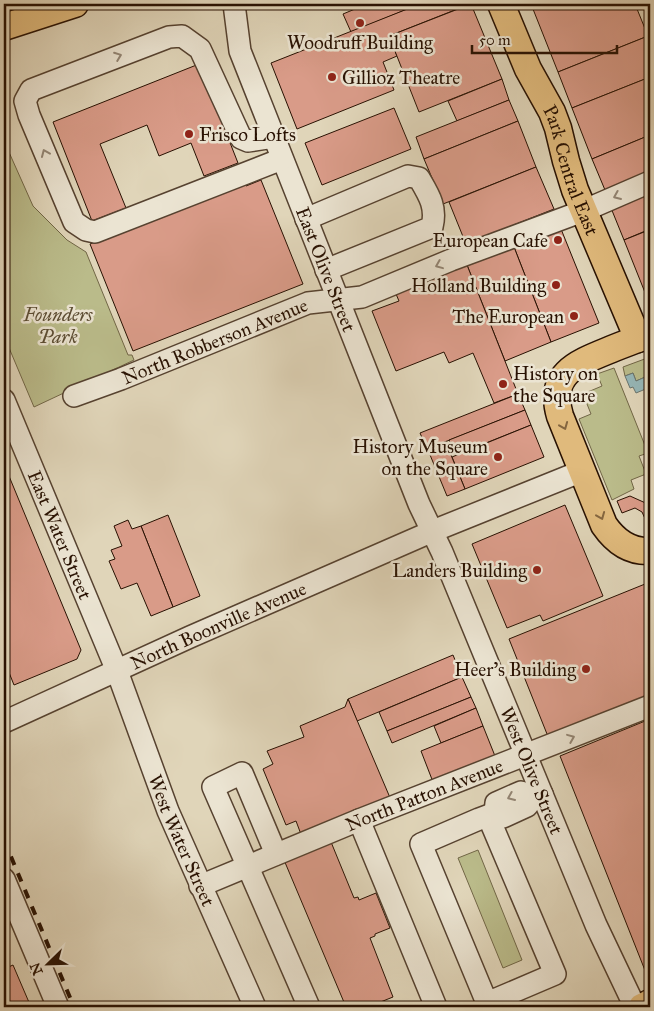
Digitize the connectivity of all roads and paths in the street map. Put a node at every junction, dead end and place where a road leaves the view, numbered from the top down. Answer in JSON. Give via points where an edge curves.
{"nodes":[{"id":1,"x":75,"y":4,"type":"edge"},
{"id":2,"x":234,"y":4,"type":"edge"},
{"id":3,"x":501,"y":4,"type":"edge"},
{"id":4,"x":4,"y":27,"type":"edge"},
{"id":5,"x":274,"y":137,"type":"junction"},
{"id":6,"x":282,"y":159,"type":"junction"},
{"id":7,"x":650,"y":182,"type":"edge"},
{"id":8,"x":583,"y":211,"type":"junction"},
{"id":9,"x":306,"y":219,"type":"junction"},
{"id":10,"x":326,"y":270,"type":"junction"},
{"id":11,"x":338,"y":299,"type":"junction"},
{"id":12,"x":644,"y":336,"type":"edge"},
{"id":13,"x":74,"y":396,"type":"dead end"},
{"id":14,"x":4,"y":400,"type":"edge"},
{"id":15,"x":582,"y":471,"type":"junction"},
{"id":16,"x":433,"y":531,"type":"junction"},
{"id":17,"x":650,"y":551,"type":"edge"},
{"id":18,"x":117,"y":670,"type":"junction"},
{"id":19,"x":650,"y":706,"type":"edge"},
{"id":20,"x":4,"y":722,"type":"edge"},
{"id":21,"x":526,"y":755,"type":"junction"},
{"id":22,"x":539,"y":795,"type":"junction"},
{"id":23,"x":491,"y":814,"type":"junction"},
{"id":24,"x":359,"y":820,"type":"junction"},
{"id":25,"x":276,"y":854,"type":"junction"},
{"id":26,"x":248,"y":866,"type":"junction"},
{"id":27,"x":4,"y":879,"type":"edge"},
{"id":28,"x":200,"y":886,"type":"junction"},
{"id":29,"x":650,"y":1003,"type":"edge"},
{"id":30,"x":58,"y":1007,"type":"edge"},
{"id":31,"x":256,"y":1007,"type":"edge"},
{"id":32,"x":309,"y":1007,"type":"edge"},
{"id":33,"x":436,"y":1007,"type":"edge"},
{"id":34,"x":635,"y":1007,"type":"edge"},
{"id":35,"x":642,"y":1007,"type":"edge"}],
"edges":[{"from":1,"to":4,"type":"main road"},
{"from":2,"to":5,"type":"street","name":"East Olive Street","via":[[240,51]]},
{"from":3,"to":8,"type":"main road","name":"Park Central East","via":[[520,52],[552,112]]},
{"from":5,"to":6,"type":"street","name":"East Olive Street"},
{"from":6,"to":5,"type":"street","one_way":true,"via":[[95,232],[86,230],[74,222],[25,101],[31,90],[169,37],[182,36],[200,49],[241,138],[248,141]]},
{"from":6,"to":9,"type":"street","name":"East Olive Street"},
{"from":7,"to":8,"type":"street","name":"North Robberson Avenue","one_way":true},
{"from":8,"to":11,"type":"street","name":"North Robberson Avenue","one_way":true,"via":[[362,297]]},
{"from":8,"to":12,"type":"main road","name":"Park Central East"},
{"from":9,"to":10,"type":"street","name":"East Olive Street"},
{"from":9,"to":10,"type":"street","via":[[408,176],[419,178],[429,194],[435,215],[432,227]]},
{"from":10,"to":11,"type":"street","name":"East Olive Street"},
{"from":11,"to":13,"type":"street","name":"North Robberson Avenue","via":[[308,303]]},
{"from":11,"to":16,"type":"street","name":"East Olive Street","via":[[419,504]]},
{"from":12,"to":15,"type":"main road","one_way":true,"via":[[581,361],[570,368],[560,386],[558,409]]},
{"from":14,"to":18,"type":"street","name":"East Water Street"},
{"from":15,"to":16,"type":"street","name":"North Boonville Avenue"},
{"from":15,"to":17,"type":"main road","one_way":true,"via":[[614,538],[634,550]]},
{"from":16,"to":18,"type":"street","name":"North Boonville Avenue"},
{"from":16,"to":21,"type":"street","name":"West Olive Street"},
{"from":18,"to":20,"type":"street","name":"North Boonville Avenue"},
{"from":18,"to":28,"type":"street","name":"West Water Street","via":[[168,811]]},
{"from":21,"to":19,"type":"street","name":"North Patton Avenue","one_way":true},
{"from":21,"to":22,"type":"street","name":"West Olive Street"},
{"from":21,"to":24,"type":"street","name":"North Patton Avenue"},
{"from":22,"to":23,"type":"street","via":[[521,792],[496,803]]},
{"from":22,"to":34,"type":"street","name":"West Olive Street"},
{"from":23,"to":23,"type":"street","via":[[555,974],[487,1003],[421,844]]},
{"from":24,"to":25,"type":"street","name":"North Patton Avenue"},
{"from":24,"to":33,"type":"street"},
{"from":25,"to":26,"type":"street","name":"North Patton Avenue"},
{"from":25,"to":26,"type":"street","via":[[242,773],[213,787]]},
{"from":26,"to":28,"type":"street","name":"North Patton Avenue"},
{"from":26,"to":32,"type":"street"},
{"from":27,"to":30,"type":"street"},
{"from":28,"to":31,"type":"street","name":"West Water Street"},
{"from":29,"to":35,"type":"main road"}]}
